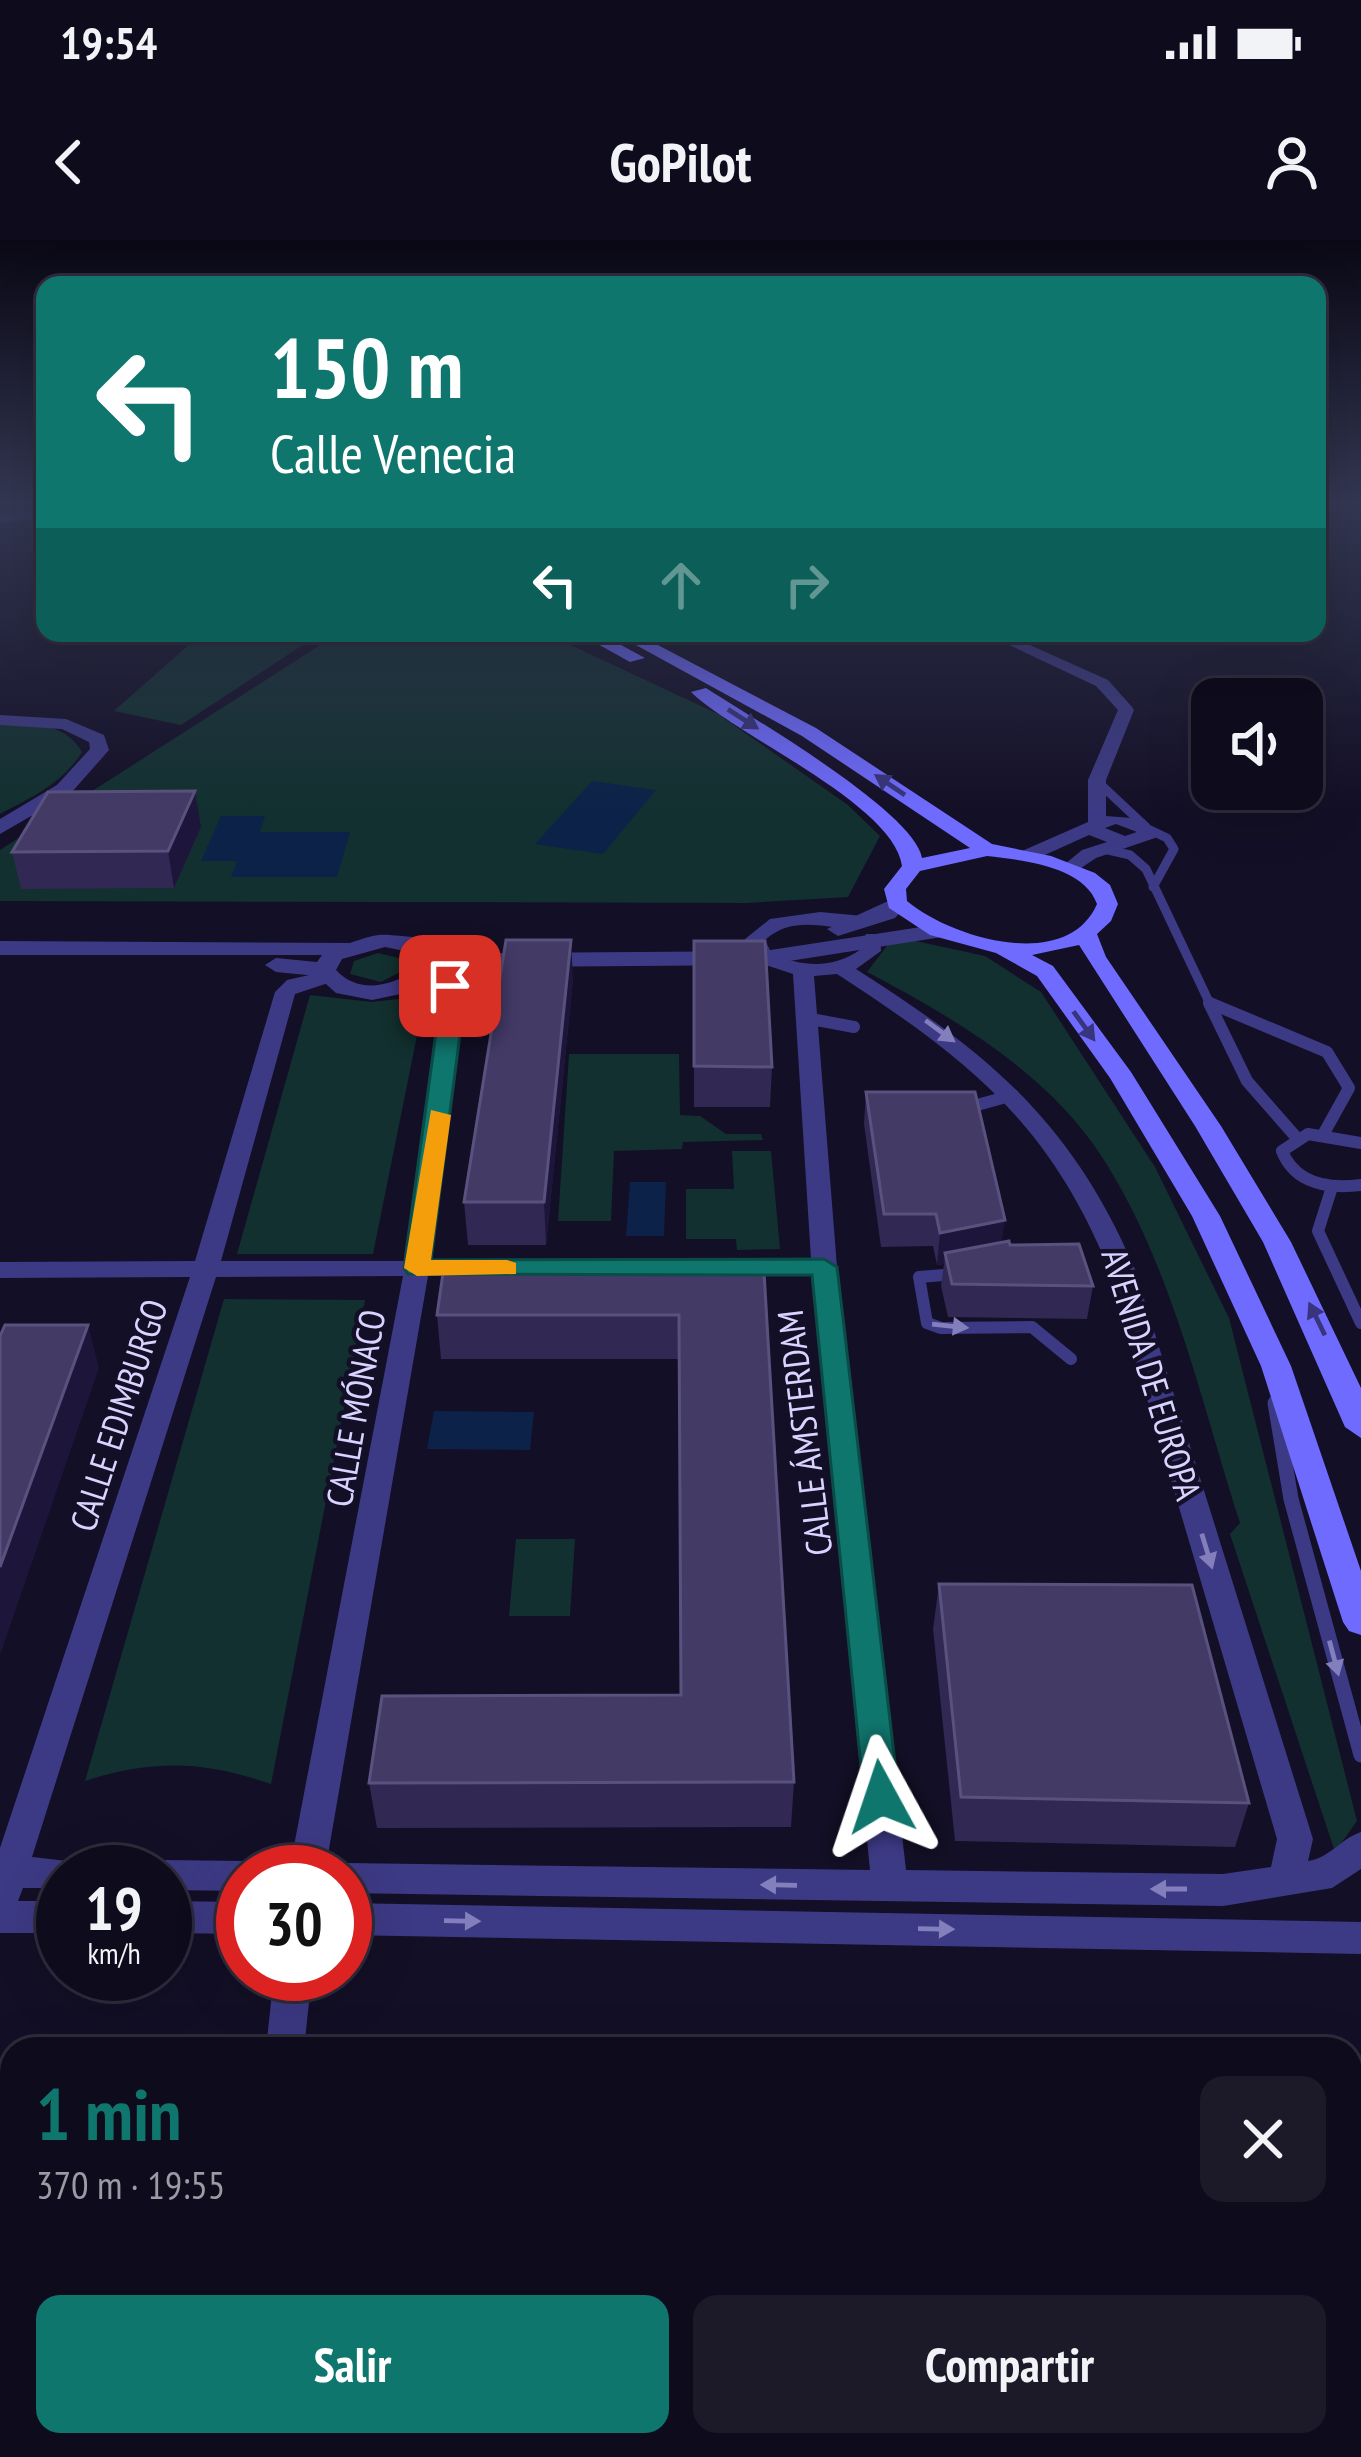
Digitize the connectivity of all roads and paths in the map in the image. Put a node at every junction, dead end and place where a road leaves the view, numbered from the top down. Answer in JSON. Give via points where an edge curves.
{"nodes":[{"id":1,"x":603,"y":642,"type":"edge"},
{"id":2,"x":639,"y":642,"type":"edge"},
{"id":3,"x":1011,"y":642,"type":"edge"},
{"id":4,"x":0,"y":721,"type":"edge"},
{"id":5,"x":1097,"y":780,"type":"junction"},
{"id":6,"x":1096,"y":824,"type":"junction"},
{"id":7,"x":0,"y":828,"type":"edge"},
{"id":8,"x":1147,"y":828,"type":"junction"},
{"id":9,"x":1124,"y":842,"type":"junction"},
{"id":10,"x":1103,"y":849,"type":"junction"},
{"id":11,"x":987,"y":850,"type":"junction"},
{"id":12,"x":1029,"y":855,"type":"junction"},
{"id":13,"x":1148,"y":865,"type":"junction"},
{"id":14,"x":913,"y":866,"type":"junction"},
{"id":15,"x":1072,"y":868,"type":"junction"},
{"id":16,"x":1153,"y":886,"type":"junction"},
{"id":17,"x":897,"y":903,"type":"junction"},
{"id":18,"x":868,"y":930,"type":"junction"},
{"id":19,"x":934,"y":932,"type":"junction"},
{"id":20,"x":1085,"y":932,"type":"junction"},
{"id":21,"x":1001,"y":947,"type":"junction"},
{"id":22,"x":0,"y":948,"type":"edge"},
{"id":23,"x":346,"y":948,"type":"junction"},
{"id":24,"x":760,"y":951,"type":"junction"},
{"id":25,"x":0,"y":963,"type":"edge"},
{"id":26,"x":423,"y":966,"type":"junction"},
{"id":27,"x":841,"y":968,"type":"junction"},
{"id":28,"x":802,"y":970,"type":"junction"},
{"id":29,"x":326,"y":974,"type":"junction"},
{"id":30,"x":1208,"y":1002,"type":"junction"},
{"id":31,"x":806,"y":1018,"type":"junction"},
{"id":32,"x":854,"y":1027,"type":"dead end"},
{"id":33,"x":1013,"y":1095,"type":"junction"},
{"id":34,"x":963,"y":1109,"type":"edge"},
{"id":35,"x":1324,"y":1133,"type":"junction"},
{"id":36,"x":1296,"y":1137,"type":"junction"},
{"id":37,"x":1361,"y":1143,"type":"edge"},
{"id":38,"x":1361,"y":1185,"type":"edge"},
{"id":39,"x":1332,"y":1186,"type":"junction"},
{"id":40,"x":824,"y":1267,"type":"junction"},
{"id":41,"x":417,"y":1268,"type":"junction"},
{"id":42,"x":206,"y":1269,"type":"junction"},
{"id":43,"x":0,"y":1270,"type":"edge"},
{"id":44,"x":969,"y":1274,"type":"edge"},
{"id":45,"x":1361,"y":1323,"type":"edge"},
{"id":46,"x":1265,"y":1339,"type":"junction"},
{"id":47,"x":1071,"y":1359,"type":"dead end"},
{"id":48,"x":1361,"y":1426,"type":"edge"},
{"id":49,"x":1361,"y":1622,"type":"edge"},
{"id":50,"x":1361,"y":1755,"type":"edge"},
{"id":51,"x":312,"y":1845,"type":"edge"},
{"id":52,"x":1361,"y":1847,"type":"edge"},
{"id":53,"x":36,"y":1877,"type":"edge"},
{"id":54,"x":372,"y":1878,"type":"edge"},
{"id":55,"x":3,"y":1882,"type":"edge"},
{"id":56,"x":1286,"y":1882,"type":"junction"},
{"id":57,"x":890,"y":1887,"type":"junction"},
{"id":58,"x":0,"y":1917,"type":"edge"},
{"id":59,"x":36,"y":1917,"type":"edge"},
{"id":60,"x":372,"y":1920,"type":"edge"},
{"id":61,"x":1361,"y":1938,"type":"edge"},
{"id":62,"x":290,"y":2001,"type":"edge"},
{"id":63,"x":286,"y":2037,"type":"edge"}],
"edges":[{"from":1,"to":14,"type":"main road","one_way":true,"via":[[700,692],[841,784],[910,846]]},
{"from":11,"to":2,"type":"main road","one_way":true,"via":[[809,732]]},
{"from":3,"to":5,"type":"street","via":[[1102,683],[1126,710]]},
{"from":4,"to":7,"type":"street","via":[[77,728],[100,750],[64,789]]},
{"from":5,"to":6,"type":"street"},
{"from":5,"to":8,"type":"lane"},
{"from":6,"to":8,"type":"street","via":[[1128,820]]},
{"from":6,"to":9,"type":"street","via":[[1101,836]]},
{"from":6,"to":12,"type":"street"},
{"from":8,"to":9,"type":"street","via":[[1144,838]]},
{"from":8,"to":16,"type":"lane","via":[[1174,849]]},
{"from":9,"to":10,"type":"street"},
{"from":9,"to":13,"type":"lane"},
{"from":10,"to":13,"type":"lane"},
{"from":10,"to":15,"type":"street"},
{"from":11,"to":12,"type":"main road"},
{"from":11,"to":14,"type":"main road"},
{"from":12,"to":15,"type":"main road"},
{"from":13,"to":16,"type":"lane"},
{"from":14,"to":17,"type":"main road","via":[[895,889]]},
{"from":15,"to":20,"type":"main road","via":[[1103,893],[1106,907]]},
{"from":16,"to":30,"type":"lane"},
{"from":17,"to":18,"type":"street"},
{"from":17,"to":19,"type":"main road"},
{"from":18,"to":19,"type":"street"},
{"from":18,"to":24,"type":"street"},
{"from":18,"to":24,"type":"street","via":[[785,920],[763,929]]},
{"from":18,"to":27,"type":"street","via":[[871,950]]},
{"from":19,"to":21,"type":"main road"},
{"from":20,"to":21,"type":"main road"},
{"from":48,"to":20,"type":"main road","one_way":true,"via":[[1266,1216]]},
{"from":21,"to":46,"type":"main road","one_way":true,"via":[[1046,971],[1122,1077],[1206,1216]]},
{"from":22,"to":23,"type":"street"},
{"from":23,"to":26,"type":"street","via":[[384,940]]},
{"from":23,"to":29,"type":"street"},
{"from":24,"to":26,"type":"street"},
{"from":24,"to":28,"type":"street"},
{"from":25,"to":29,"type":"street","via":[[243,963]]},
{"from":26,"to":29,"type":"street","via":[[377,992],[346,989]]},
{"from":26,"to":41,"type":"street","name":"CALLE MÓNACO","via":[[454,995]]},
{"from":27,"to":28,"type":"street"},
{"from":27,"to":33,"type":"street","name":"AVENIDA DE EUROPA","one_way":true,"via":[[975,1057]]},
{"from":28,"to":31,"type":"street","name":"CALLE ÁMSTERDAM"},
{"from":29,"to":42,"type":"street","name":"CALLE EDIMBURGO","via":[[285,992]]},
{"from":30,"to":35,"type":"lane","via":[[1327,1052],[1349,1088]]},
{"from":30,"to":36,"type":"lane","via":[[1247,1082]]},
{"from":31,"to":32,"type":"lane"},
{"from":31,"to":40,"type":"street","name":"CALLE ÁMSTERDAM"},
{"from":33,"to":34,"type":"lane"},
{"from":33,"to":56,"type":"street","name":"AVENIDA DE EUROPA","one_way":true,"via":[[1082,1182],[1121,1267],[1295,1839]]},
{"from":35,"to":36,"type":"lane"},
{"from":35,"to":37,"type":"lane"},
{"from":36,"to":39,"type":"lane","via":[[1282,1151],[1287,1166]]},
{"from":38,"to":39,"type":"lane"},
{"from":39,"to":45,"type":"lane","via":[[1318,1231]]},
{"from":40,"to":41,"type":"street","via":[[606,1260]]},
{"from":40,"to":57,"type":"street","name":"CALLE ÁMSTERDAM"},
{"from":41,"to":42,"type":"street"},
{"from":41,"to":51,"type":"street","name":"CALLE MÓNACO"},
{"from":42,"to":43,"type":"street"},
{"from":42,"to":55,"type":"street","name":"CALLE EDIMBURGO"},
{"from":44,"to":47,"type":"lane","one_way":true,"via":[[919,1277],[927,1323],[1032,1328]]},
{"from":46,"to":49,"type":"main road"},
{"from":46,"to":50,"type":"lane","one_way":true,"via":[[1291,1499]]},
{"from":52,"to":56,"type":"street","via":[[1332,1873]]},
{"from":53,"to":55,"type":"street"},
{"from":57,"to":54,"type":"street","one_way":true},
{"from":56,"to":57,"type":"street","one_way":true,"via":[[1223,1890]]},
{"from":58,"to":59,"type":"street"},
{"from":60,"to":61,"type":"street","one_way":true},
{"from":62,"to":63,"type":"street"}]}
